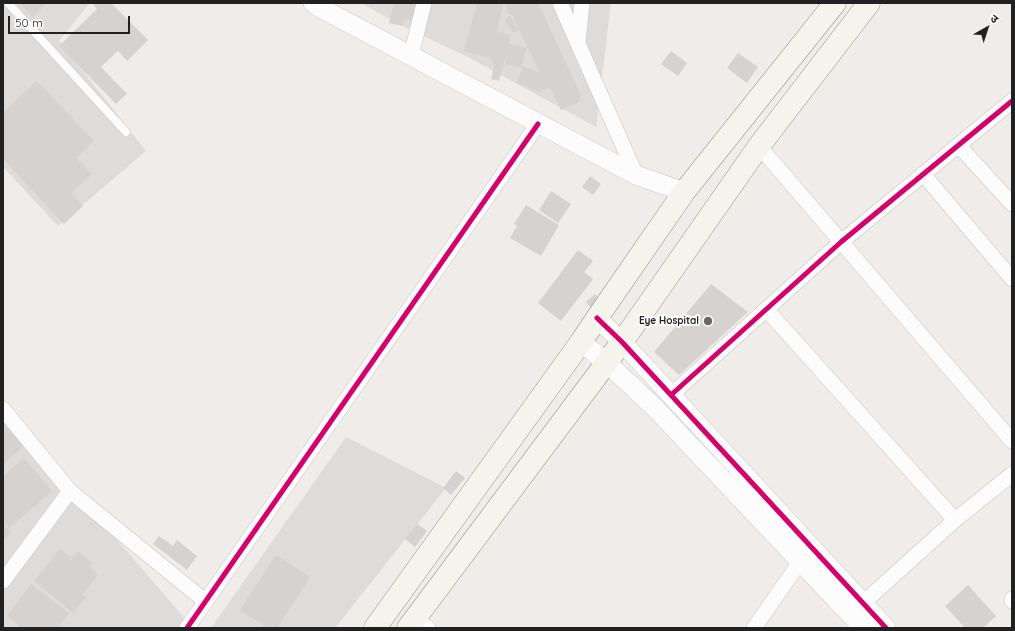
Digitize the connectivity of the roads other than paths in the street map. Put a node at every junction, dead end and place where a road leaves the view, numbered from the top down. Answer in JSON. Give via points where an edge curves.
{"nodes":[{"id":1,"x":8,"y":3,"type":"edge"},
{"id":2,"x":424,"y":3,"type":"edge"},
{"id":3,"x":560,"y":3,"type":"edge"},
{"id":4,"x":582,"y":3,"type":"edge"},
{"id":5,"x":835,"y":3,"type":"edge"},
{"id":6,"x":869,"y":3,"type":"edge"},
{"id":7,"x":316,"y":4,"type":"edge"},
{"id":8,"x":577,"y":43,"type":"junction"},
{"id":9,"x":411,"y":56,"type":"junction"},
{"id":10,"x":1012,"y":102,"type":"edge"},
{"id":11,"x":538,"y":124,"type":"junction"},
{"id":12,"x":126,"y":132,"type":"dead end"},
{"id":13,"x":759,"y":146,"type":"junction"},
{"id":14,"x":959,"y":146,"type":"junction"},
{"id":15,"x":923,"y":174,"type":"junction"},
{"id":16,"x":636,"y":175,"type":"junction"},
{"id":17,"x":684,"y":192,"type":"junction"},
{"id":18,"x":1012,"y":204,"type":"edge"},
{"id":19,"x":841,"y":242,"type":"junction"},
{"id":20,"x":1012,"y":279,"type":"edge"},
{"id":21,"x":766,"y":309,"type":"junction"},
{"id":22,"x":596,"y":318,"type":"junction"},
{"id":23,"x":581,"y":342,"type":"junction"},
{"id":24,"x":622,"y":342,"type":"junction"},
{"id":25,"x":606,"y":362,"type":"junction"},
{"id":26,"x":671,"y":395,"type":"junction"},
{"id":27,"x":3,"y":409,"type":"edge"},
{"id":28,"x":1012,"y":441,"type":"edge"},
{"id":29,"x":1012,"y":474,"type":"edge"},
{"id":30,"x":70,"y":491,"type":"junction"},
{"id":31,"x":955,"y":520,"type":"junction"},
{"id":32,"x":800,"y":562,"type":"junction"},
{"id":33,"x":3,"y":582,"type":"edge"},
{"id":34,"x":205,"y":601,"type":"junction"},
{"id":35,"x":863,"y":603,"type":"junction"},
{"id":36,"x":852,"y":624,"type":"edge"},
{"id":37,"x":417,"y":625,"type":"edge"},
{"id":38,"x":187,"y":628,"type":"edge"},
{"id":39,"x":375,"y":628,"type":"edge"},
{"id":40,"x":754,"y":628,"type":"edge"},
{"id":41,"x":886,"y":628,"type":"edge"}],
"edges":[{"from":1,"to":12,"type":"lane"},
{"from":2,"to":9,"type":"street"},
{"from":3,"to":8,"type":"street"},
{"from":4,"to":8,"type":"street"},
{"from":5,"to":17,"type":"main road"},
{"from":6,"to":13,"type":"main road"},
{"from":7,"to":9,"type":"street"},
{"from":8,"to":16,"type":"street"},
{"from":9,"to":11,"type":"street"},
{"from":10,"to":14,"type":"street"},
{"from":11,"to":16,"type":"street"},
{"from":11,"to":34,"type":"street"},
{"from":13,"to":19,"type":"street"},
{"from":13,"to":24,"type":"main road"},
{"from":14,"to":15,"type":"street"},
{"from":14,"to":18,"type":"street"},
{"from":15,"to":19,"type":"street"},
{"from":15,"to":20,"type":"street"},
{"from":16,"to":17,"type":"street"},
{"from":17,"to":22,"type":"main road"},
{"from":19,"to":21,"type":"street"},
{"from":19,"to":28,"type":"street"},
{"from":21,"to":26,"type":"street"},
{"from":21,"to":31,"type":"street"},
{"from":22,"to":23,"type":"main road"},
{"from":22,"to":24,"type":"street"},
{"from":23,"to":25,"type":"street"},
{"from":23,"to":39,"type":"main road"},
{"from":24,"to":25,"type":"main road"},
{"from":24,"to":26,"type":"street"},
{"from":25,"to":32,"type":"street","via":[[656,409]]},
{"from":25,"to":37,"type":"main road"},
{"from":26,"to":35,"type":"street"},
{"from":27,"to":30,"type":"street"},
{"from":29,"to":31,"type":"street"},
{"from":30,"to":33,"type":"street"},
{"from":30,"to":34,"type":"street"},
{"from":31,"to":35,"type":"street"},
{"from":32,"to":36,"type":"street"},
{"from":32,"to":40,"type":"street"},
{"from":34,"to":38,"type":"street"},
{"from":35,"to":36,"type":"street"},
{"from":35,"to":41,"type":"street"}]}
